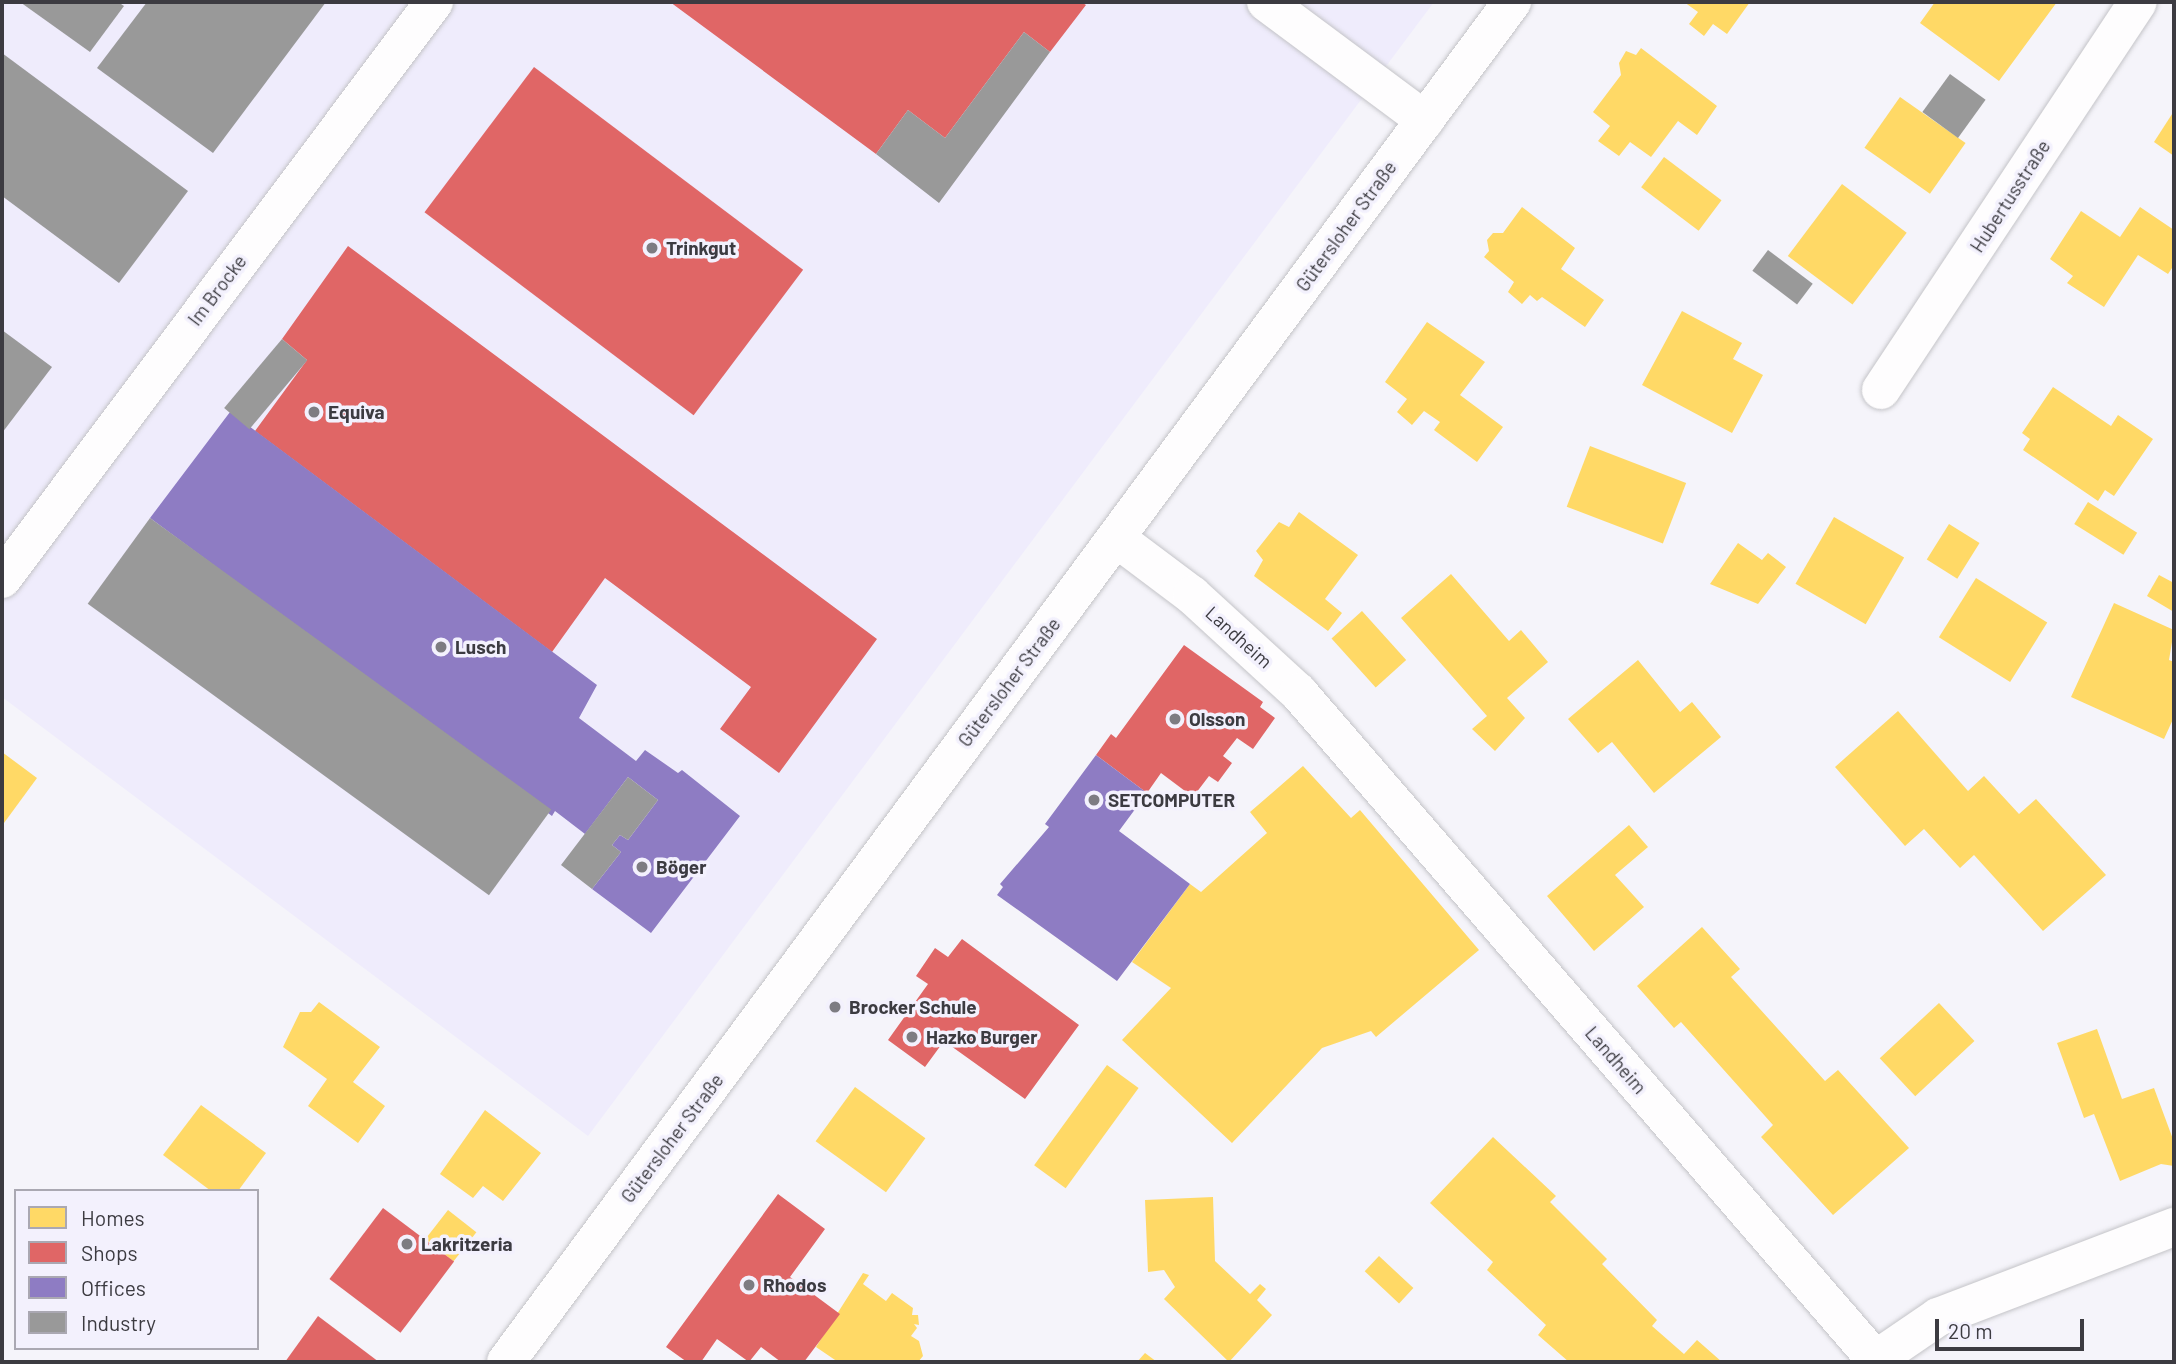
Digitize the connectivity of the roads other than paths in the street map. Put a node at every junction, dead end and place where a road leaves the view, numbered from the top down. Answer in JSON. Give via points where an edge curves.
{"nodes":[{"id":1,"x":434,"y":2,"type":"edge"},
{"id":2,"x":1266,"y":2,"type":"edge"},
{"id":3,"x":1513,"y":2,"type":"edge"},
{"id":4,"x":2138,"y":2,"type":"edge"},
{"id":5,"x":1424,"y":120,"type":"junction"},
{"id":6,"x":1881,"y":390,"type":"dead end"},
{"id":7,"x":1116,"y":538,"type":"junction"},
{"id":8,"x":2,"y":579,"type":"edge"},
{"id":9,"x":2174,"y":1227,"type":"edge"},
{"id":10,"x":1873,"y":1361,"type":"edge"},
{"id":11,"x":506,"y":1362,"type":"edge"}],
"edges":[{"from":1,"to":8,"type":"street","name":"Im Brocke"},
{"from":2,"to":5,"type":"street"},
{"from":3,"to":5,"type":"street","name":"Gütersloher Straße"},
{"from":4,"to":6,"type":"street","name":"Hubertusstraße"},
{"from":5,"to":7,"type":"street","name":"Gütersloher Straße"},
{"from":7,"to":10,"type":"street","name":"Landheim","via":[[1192,596],[1298,692]]},
{"from":7,"to":11,"type":"street","name":"Gütersloher Straße"},
{"from":9,"to":10,"type":"street","name":"Landheim","via":[[1938,1317]]}]}
